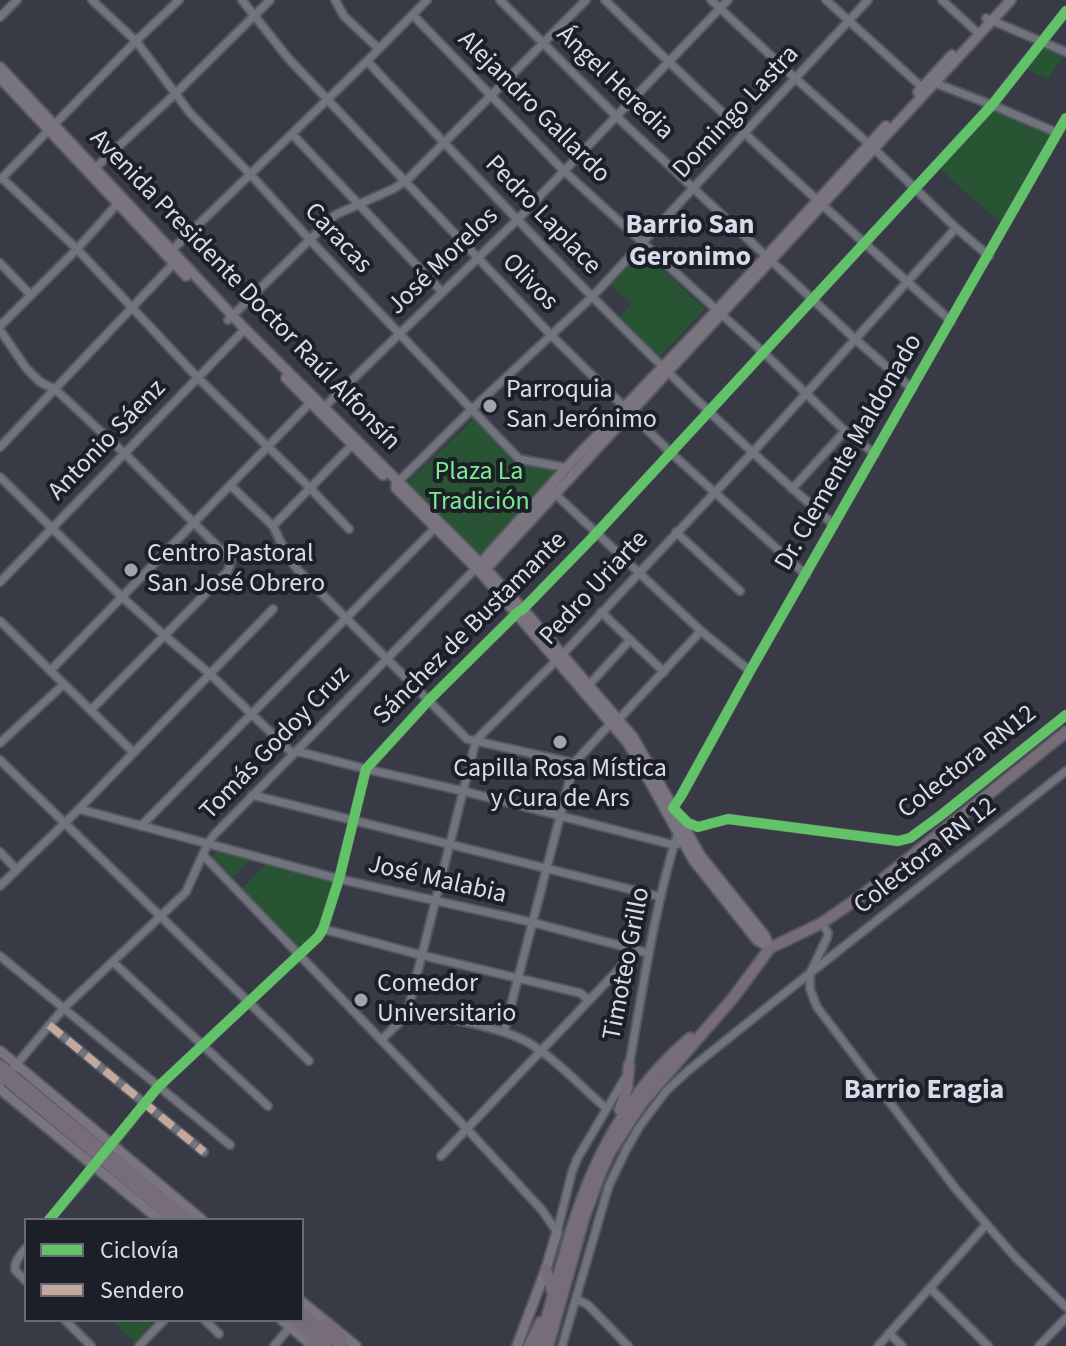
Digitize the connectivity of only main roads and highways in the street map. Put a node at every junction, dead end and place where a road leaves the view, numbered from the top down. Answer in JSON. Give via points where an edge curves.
{"nodes":[{"id":1,"x":1003,"y":0,"type":"edge"},
{"id":2,"x":1011,"y":0,"type":"edge"},
{"id":3,"x":988,"y":20,"type":"junction"},
{"id":4,"x":977,"y":32,"type":"junction"},
{"id":5,"x":0,"y":67,"type":"edge"},
{"id":6,"x":0,"y":78,"type":"edge"},
{"id":7,"x":924,"y":89,"type":"junction"},
{"id":8,"x":51,"y":127,"type":"junction"},
{"id":9,"x":120,"y":201,"type":"junction"},
{"id":10,"x":242,"y":331,"type":"junction"},
{"id":11,"x":321,"y":410,"type":"junction"},
{"id":12,"x":396,"y":484,"type":"junction"},
{"id":13,"x":481,"y":569,"type":"junction"},
{"id":14,"x":559,"y":657,"type":"junction"},
{"id":15,"x":615,"y":721,"type":"junction"},
{"id":16,"x":1066,"y":732,"type":"edge"},
{"id":17,"x":682,"y":836,"type":"junction"},
{"id":18,"x":770,"y":948,"type":"junction"},
{"id":19,"x":711,"y":1022,"type":"junction"},
{"id":20,"x":0,"y":1051,"type":"edge"},
{"id":21,"x":629,"y":1065,"type":"road end"},
{"id":22,"x":4,"y":1076,"type":"edge"},
{"id":23,"x":615,"y":1125,"type":"junction"},
{"id":24,"x":103,"y":1156,"type":"junction"},
{"id":25,"x":162,"y":1205,"type":"junction"},
{"id":26,"x":158,"y":1218,"type":"edge"},
{"id":27,"x":172,"y":1218,"type":"edge"},
{"id":28,"x":186,"y":1218,"type":"edge"},
{"id":29,"x":199,"y":1218,"type":"edge"},
{"id":30,"x":557,"y":1232,"type":"road end"},
{"id":31,"x":546,"y":1269,"type":"junction"},
{"id":32,"x":552,"y":1301,"type":"junction"},
{"id":33,"x":304,"y":1304,"type":"edge"},
{"id":34,"x":304,"y":1315,"type":"edge"},
{"id":35,"x":289,"y":1322,"type":"edge"},
{"id":36,"x":327,"y":1323,"type":"junction"},
{"id":37,"x":313,"y":1346,"type":"edge"},
{"id":38,"x":327,"y":1346,"type":"edge"},
{"id":39,"x":342,"y":1346,"type":"edge"},
{"id":40,"x":349,"y":1346,"type":"edge"},
{"id":41,"x":356,"y":1346,"type":"edge"},
{"id":42,"x":517,"y":1346,"type":"edge"},
{"id":43,"x":529,"y":1346,"type":"edge"},
{"id":44,"x":538,"y":1346,"type":"edge"},
{"id":45,"x":548,"y":1346,"type":"edge"}],
"edges":[{"from":1,"to":3,"type":"main road"},
{"from":2,"to":3,"type":"main road"},
{"from":3,"to":4,"type":"main road"},
{"from":4,"to":7,"type":"main road"},
{"from":4,"to":7,"type":"main road"},
{"from":5,"to":8,"type":"main road","name":"Avenida Presidente Doctor Raúl Alfonsín"},
{"from":6,"to":8,"type":"main road","name":"Avenida Presidente Doctor Raúl Alfonsín"},
{"from":7,"to":13,"type":"main road"},
{"from":8,"to":9,"type":"main road","name":"Avenida Presidente Doctor Raúl Alfonsín"},
{"from":8,"to":9,"type":"main road","name":"Avenida Presidente Doctor Raúl Alfonsín"},
{"from":9,"to":10,"type":"main road","name":"Avenida Presidente Doctor Raúl Alfonsín"},
{"from":10,"to":11,"type":"main road","name":"Avenida Presidente Doctor Raúl Alfonsín"},
{"from":10,"to":11,"type":"main road","name":"Avenida Presidente Doctor Raúl Alfonsín"},
{"from":11,"to":12,"type":"main road","name":"Avenida Presidente Doctor Raúl Alfonsín"},
{"from":11,"to":12,"type":"main road","name":"Avenida Presidente Doctor Raúl Alfonsín"},
{"from":12,"to":13,"type":"main road","name":"Avenida Presidente Doctor Raúl Alfonsín"},
{"from":13,"to":14,"type":"main road","name":"Avenida Presidente Doctor Raúl Alfonsín"},
{"from":14,"to":15,"type":"main road","name":"Avenida Presidente Doctor Raúl Alfonsín"},
{"from":14,"to":15,"type":"main road","name":"Avenida Presidente Doctor Raúl Alfonsín"},
{"from":15,"to":17,"type":"main road","name":"Avenida Presidente Doctor Raúl Alfonsín"},
{"from":15,"to":17,"type":"main road","name":"Avenida Presidente Doctor Raúl Alfonsín","via":[[633,737],[673,808]]},
{"from":16,"to":18,"type":"highway","via":[[864,894],[822,923]]},
{"from":17,"to":18,"type":"main road","name":"Avenida Presidente Doctor Raúl Alfonsín"},
{"from":18,"to":19,"type":"highway"},
{"from":19,"to":23,"type":"highway","via":[[666,1060]]},
{"from":19,"to":45,"type":"highway","via":[[642,1103],[610,1152],[584,1218]]},
{"from":20,"to":22,"type":"main road"},
{"from":21,"to":23,"type":"highway"},
{"from":22,"to":24,"type":"highway"},
{"from":22,"to":24,"type":"main road"},
{"from":23,"to":32,"type":"highway","via":[[582,1198]]},
{"from":24,"to":25,"type":"highway"},
{"from":24,"to":26,"type":"main road"},
{"from":24,"to":29,"type":"main road"},
{"from":25,"to":27,"type":"highway"},
{"from":25,"to":28,"type":"highway"},
{"from":30,"to":31,"type":"main road"},
{"from":31,"to":32,"type":"highway"},
{"from":31,"to":42,"type":"main road"},
{"from":32,"to":43,"type":"highway"},
{"from":32,"to":44,"type":"highway"},
{"from":33,"to":36,"type":"main road"},
{"from":34,"to":39,"type":"highway"},
{"from":35,"to":37,"type":"main road"},
{"from":35,"to":38,"type":"highway"},
{"from":36,"to":40,"type":"highway"},
{"from":36,"to":41,"type":"main road"}]}
